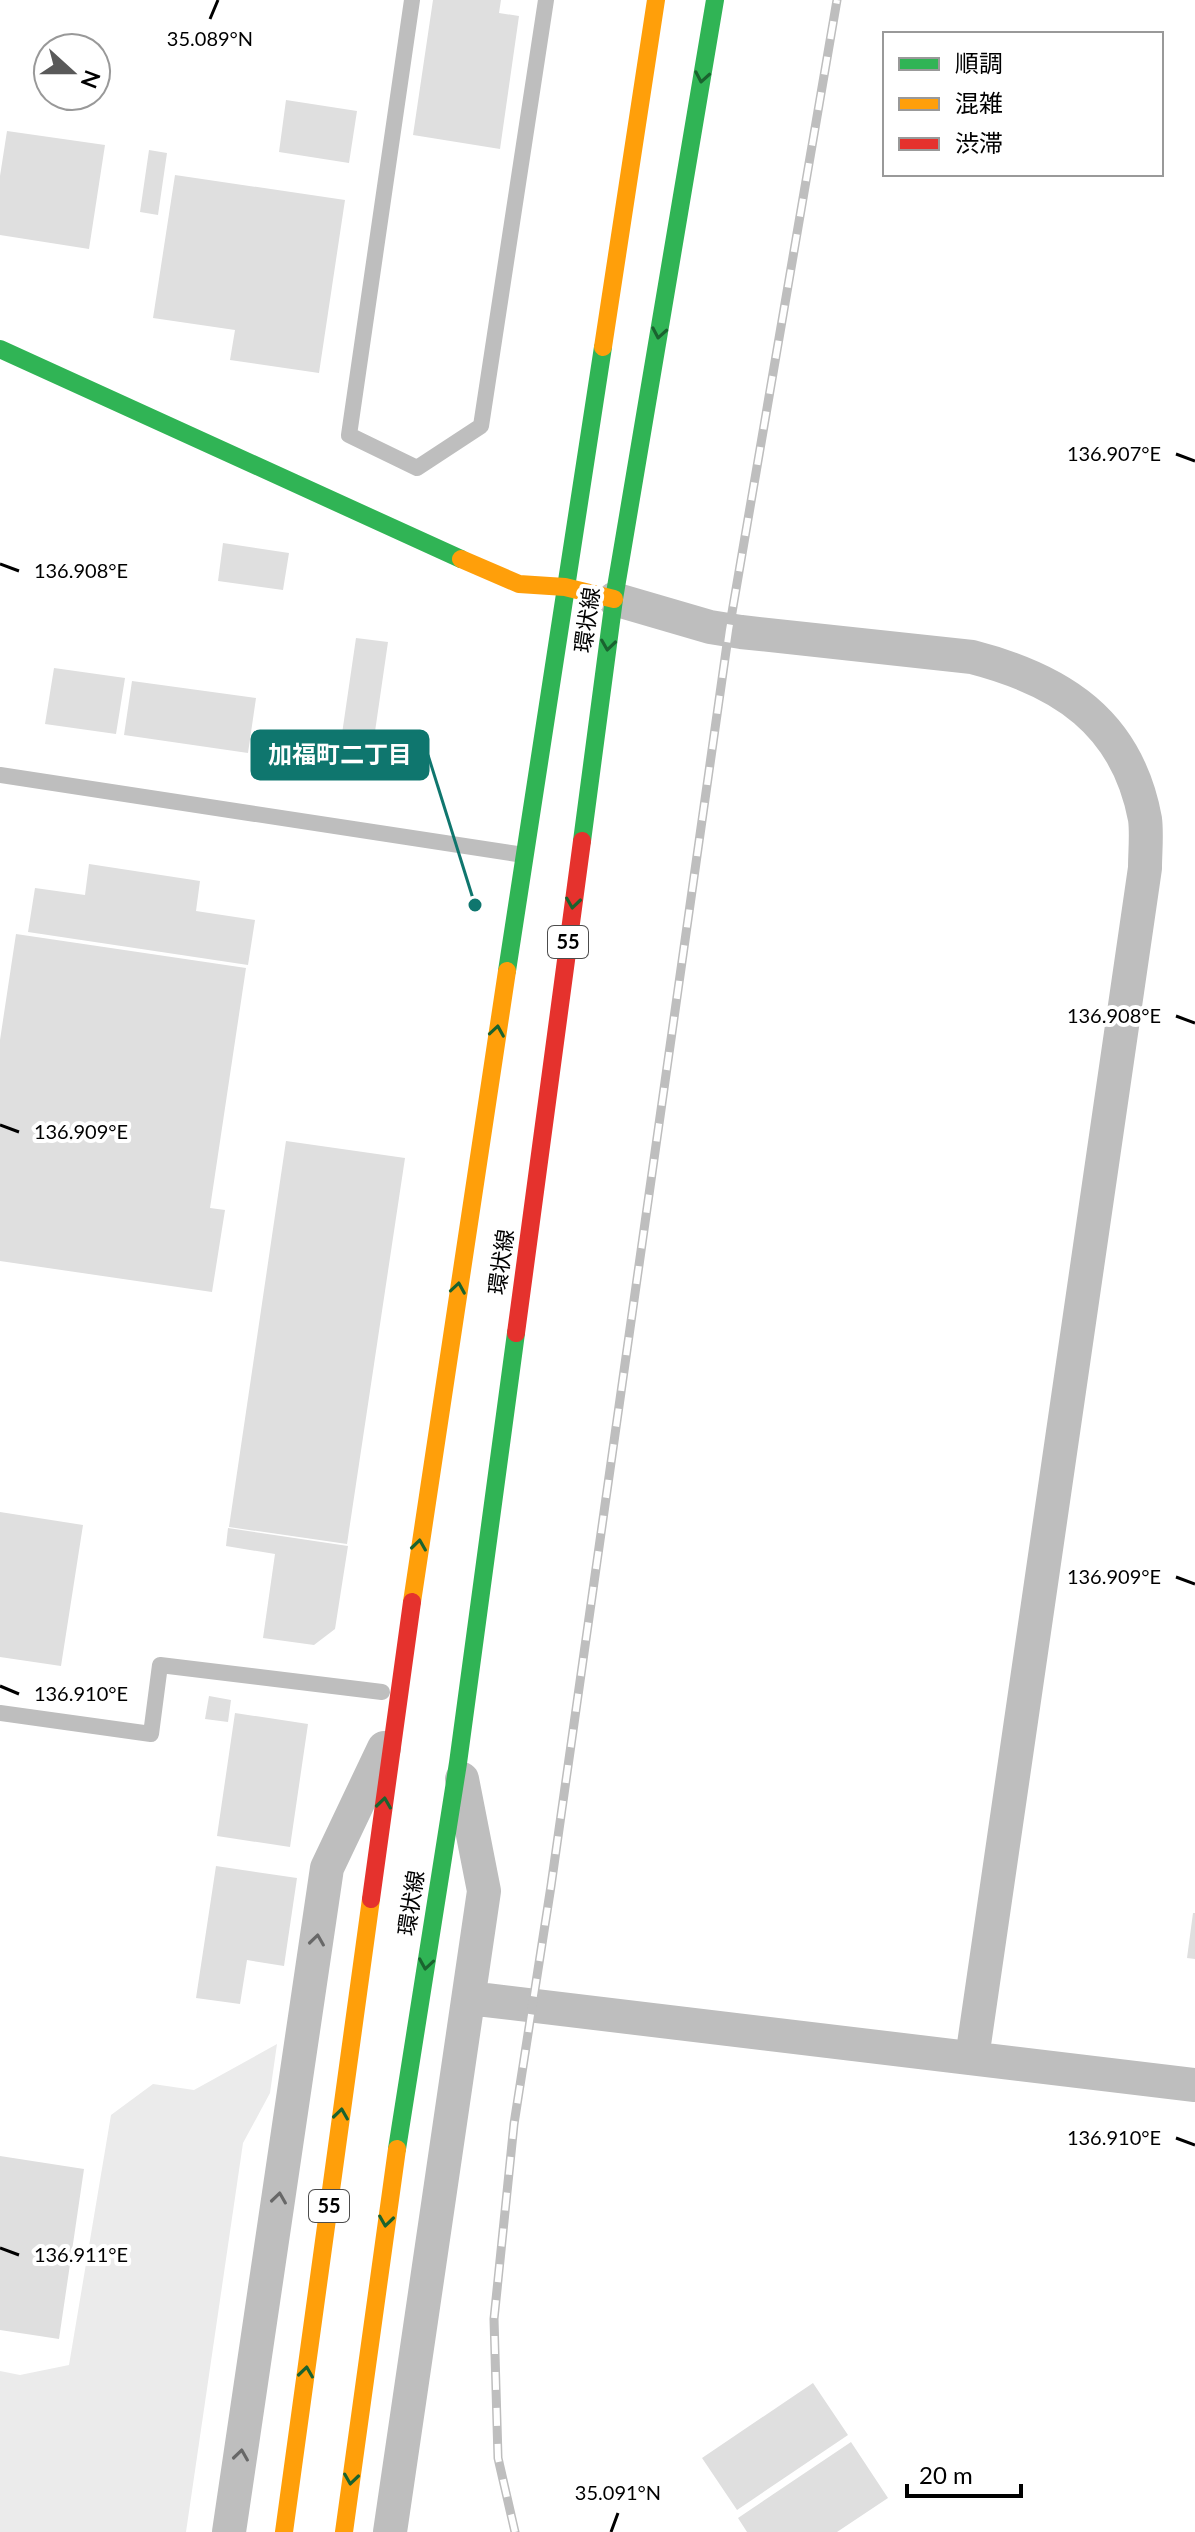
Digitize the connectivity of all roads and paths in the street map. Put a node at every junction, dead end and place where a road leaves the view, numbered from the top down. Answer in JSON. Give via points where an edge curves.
{"nodes":[{"id":1,"x":412,"y":0,"type":"edge"},
{"id":2,"x":546,"y":0,"type":"edge"},
{"id":3,"x":656,"y":0,"type":"edge"},
{"id":4,"x":715,"y":0,"type":"edge"},
{"id":5,"x":0,"y":349,"type":"edge"},
{"id":6,"x":565,"y":587,"type":"junction"},
{"id":7,"x":614,"y":599,"type":"junction"},
{"id":8,"x":0,"y":775,"type":"edge"},
{"id":9,"x":524,"y":855,"type":"junction"},
{"id":10,"x":382,"y":1692,"type":"dead end"},
{"id":11,"x":0,"y":1713,"type":"edge"},
{"id":12,"x":395,"y":1725,"type":"junction"},
{"id":13,"x":458,"y":1763,"type":"junction"},
{"id":14,"x":469,"y":1998,"type":"junction"},
{"id":15,"x":972,"y":2058,"type":"junction"},
{"id":16,"x":1195,"y":2085,"type":"edge"},
{"id":17,"x":229,"y":2532,"type":"edge"},
{"id":18,"x":284,"y":2532,"type":"edge"},
{"id":19,"x":344,"y":2532,"type":"edge"},
{"id":20,"x":390,"y":2532,"type":"edge"}],
"edges":[{"from":1,"to":2,"type":"lane","via":[[349,435],[417,468],[481,426]]},
{"from":3,"to":6,"type":"main road","name":"環状線","number":"55"},
{"from":4,"to":7,"type":"main road","name":"環状線","number":"55","one_way":true},
{"from":5,"to":6,"type":"main road","via":[[471,564],[519,584]]},
{"from":6,"to":7,"type":"main road"},
{"from":6,"to":9,"type":"main road","name":"環状線","number":"55"},
{"from":7,"to":13,"type":"main road","name":"環状線","number":"55","one_way":true},
{"from":7,"to":15,"type":"street","via":[[710,627],[972,657],[1044,682],[1074,699],[1118,748],[1145,820],[1145,868]]},
{"from":8,"to":9,"type":"lane"},
{"from":12,"to":9,"type":"main road","name":"環状線","number":"55","one_way":true},
{"from":10,"to":11,"type":"lane","via":[[160,1665],[151,1734]]},
{"from":17,"to":12,"type":"street","one_way":true,"via":[[327,1868]]},
{"from":18,"to":12,"type":"main road","name":"環状線","number":"55","one_way":true},
{"from":13,"to":14,"type":"street","via":[[484,1891]]},
{"from":13,"to":19,"type":"main road","name":"環状線","number":"55","one_way":true,"via":[[394,2167]]},
{"from":14,"to":15,"type":"street"},
{"from":14,"to":20,"type":"street"},
{"from":15,"to":16,"type":"street"}]}
